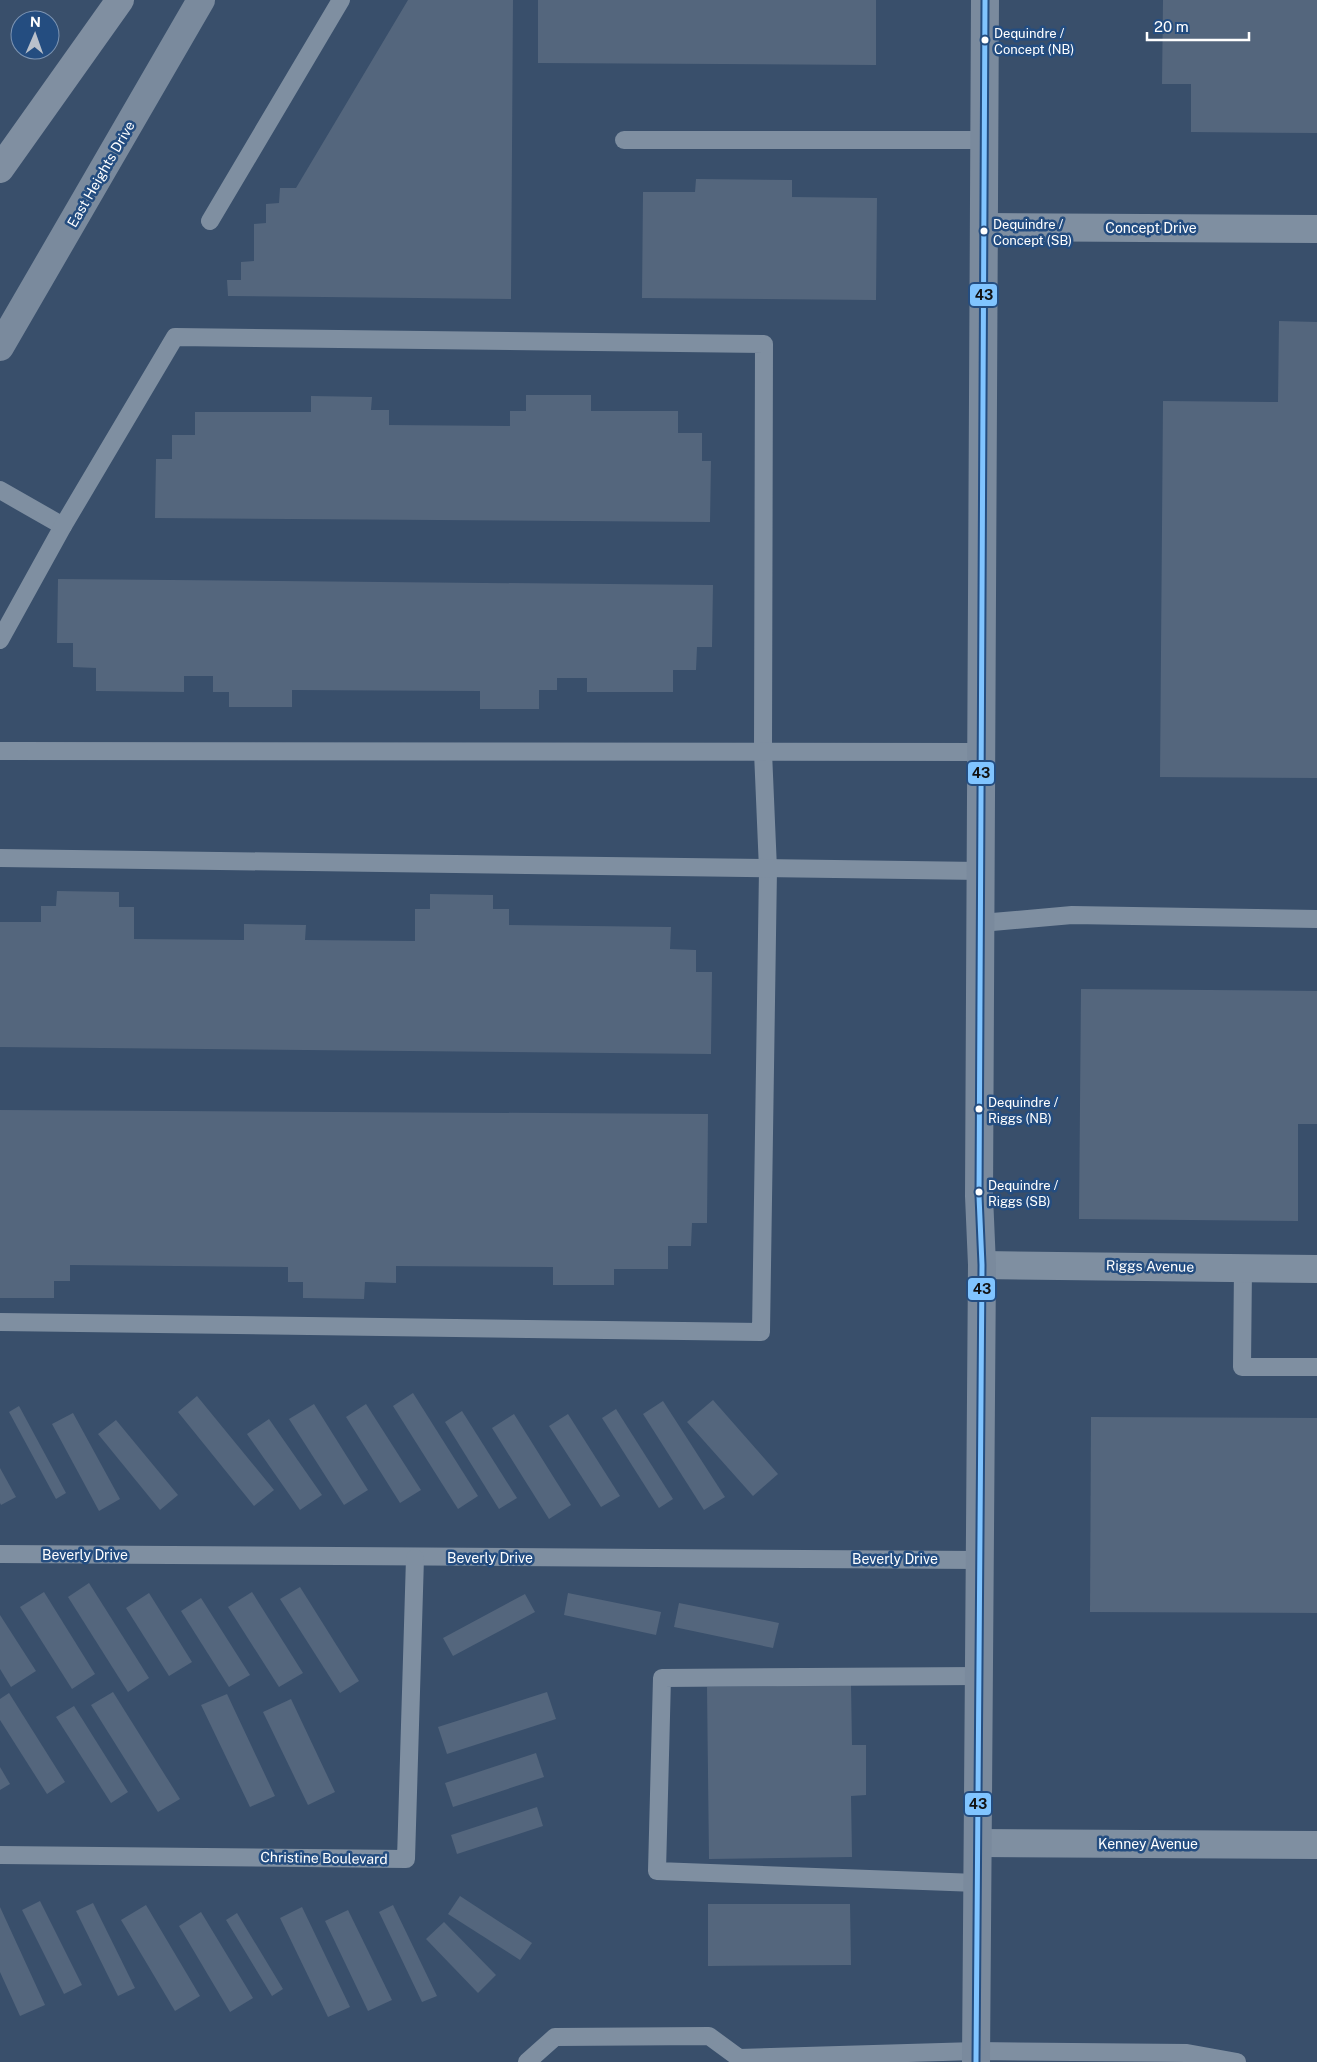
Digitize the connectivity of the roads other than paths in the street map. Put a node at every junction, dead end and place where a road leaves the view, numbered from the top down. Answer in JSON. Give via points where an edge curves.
{"nodes":[{"id":1,"x":120,"y":0,"type":"edge"},
{"id":2,"x":201,"y":0,"type":"edge"},
{"id":3,"x":341,"y":0,"type":"edge"},
{"id":4,"x":984,"y":0,"type":"edge"},
{"id":5,"x":624,"y":140,"type":"dead end"},
{"id":6,"x":984,"y":140,"type":"junction"},
{"id":7,"x":0,"y":169,"type":"edge"},
{"id":8,"x":210,"y":221,"type":"dead end"},
{"id":9,"x":985,"y":227,"type":"junction"},
{"id":10,"x":1317,"y":229,"type":"edge"},
{"id":11,"x":0,"y":347,"type":"edge"},
{"id":12,"x":0,"y":490,"type":"edge"},
{"id":13,"x":63,"y":526,"type":"junction"},
{"id":14,"x":0,"y":640,"type":"edge"},
{"id":15,"x":0,"y":751,"type":"edge"},
{"id":16,"x":762,"y":752,"type":"junction"},
{"id":17,"x":981,"y":752,"type":"junction"},
{"id":18,"x":0,"y":858,"type":"edge"},
{"id":19,"x":768,"y":869,"type":"junction"},
{"id":20,"x":981,"y":871,"type":"junction"},
{"id":21,"x":1317,"y":919,"type":"edge"},
{"id":22,"x":980,"y":923,"type":"junction"},
{"id":23,"x":982,"y":1265,"type":"junction"},
{"id":24,"x":1243,"y":1268,"type":"junction"},
{"id":25,"x":1317,"y":1269,"type":"edge"},
{"id":26,"x":0,"y":1322,"type":"edge"},
{"id":27,"x":1317,"y":1367,"type":"edge"},
{"id":28,"x":0,"y":1554,"type":"edge"},
{"id":29,"x":415,"y":1558,"type":"junction"},
{"id":30,"x":980,"y":1560,"type":"junction"},
{"id":31,"x":979,"y":1676,"type":"junction"},
{"id":32,"x":979,"y":1843,"type":"junction"},
{"id":33,"x":1317,"y":1846,"type":"edge"},
{"id":34,"x":0,"y":1855,"type":"edge"},
{"id":35,"x":977,"y":1883,"type":"junction"},
{"id":36,"x":976,"y":2057,"type":"edge"},
{"id":37,"x":854,"y":2058,"type":"edge"},
{"id":38,"x":739,"y":2060,"type":"edge"},
{"id":39,"x":527,"y":2062,"type":"edge"},
{"id":40,"x":1237,"y":2062,"type":"edge"}],
"edges":[{"from":1,"to":7,"type":"highway"},
{"from":2,"to":11,"type":"main road","name":"East Heights Drive"},
{"from":3,"to":8,"type":"lane"},
{"from":4,"to":6,"type":"main road"},
{"from":5,"to":6,"type":"lane"},
{"from":6,"to":9,"type":"main road"},
{"from":9,"to":10,"type":"street","name":"Concept Drive"},
{"from":9,"to":17,"type":"main road"},
{"from":12,"to":13,"type":"lane"},
{"from":13,"to":14,"type":"lane"},
{"from":13,"to":16,"type":"lane","via":[[175,336],[764,344]]},
{"from":15,"to":16,"type":"lane"},
{"from":16,"to":17,"type":"lane"},
{"from":16,"to":19,"type":"lane"},
{"from":17,"to":20,"type":"main road"},
{"from":18,"to":19,"type":"lane"},
{"from":19,"to":20,"type":"lane"},
{"from":19,"to":26,"type":"lane","via":[[761,1332]]},
{"from":20,"to":22,"type":"main road"},
{"from":21,"to":22,"type":"lane","via":[[1072,915]]},
{"from":22,"to":23,"type":"main road","via":[[979,1196]]},
{"from":23,"to":24,"type":"street","name":"Riggs Avenue"},
{"from":23,"to":30,"type":"main road"},
{"from":24,"to":25,"type":"street","name":"Riggs Avenue"},
{"from":24,"to":27,"type":"lane","via":[[1242,1367]]},
{"from":28,"to":29,"type":"lane","name":"Beverly Drive"},
{"from":29,"to":30,"type":"lane","name":"Beverly Drive"},
{"from":29,"to":34,"type":"lane","name":"Christine Boulevard","via":[[406,1859]]},
{"from":30,"to":31,"type":"main road"},
{"from":31,"to":32,"type":"main road"},
{"from":31,"to":35,"type":"lane","via":[[662,1678],[657,1871]]},
{"from":32,"to":33,"type":"street","name":"Kenney Avenue"},
{"from":32,"to":35,"type":"main road"},
{"from":35,"to":36,"type":"main road"},
{"from":36,"to":37,"type":"lane"},
{"from":36,"to":40,"type":"lane","via":[[1186,2053]]},
{"from":37,"to":38,"type":"lane"},
{"from":38,"to":39,"type":"lane","via":[[709,2036],[555,2037]]}]}
